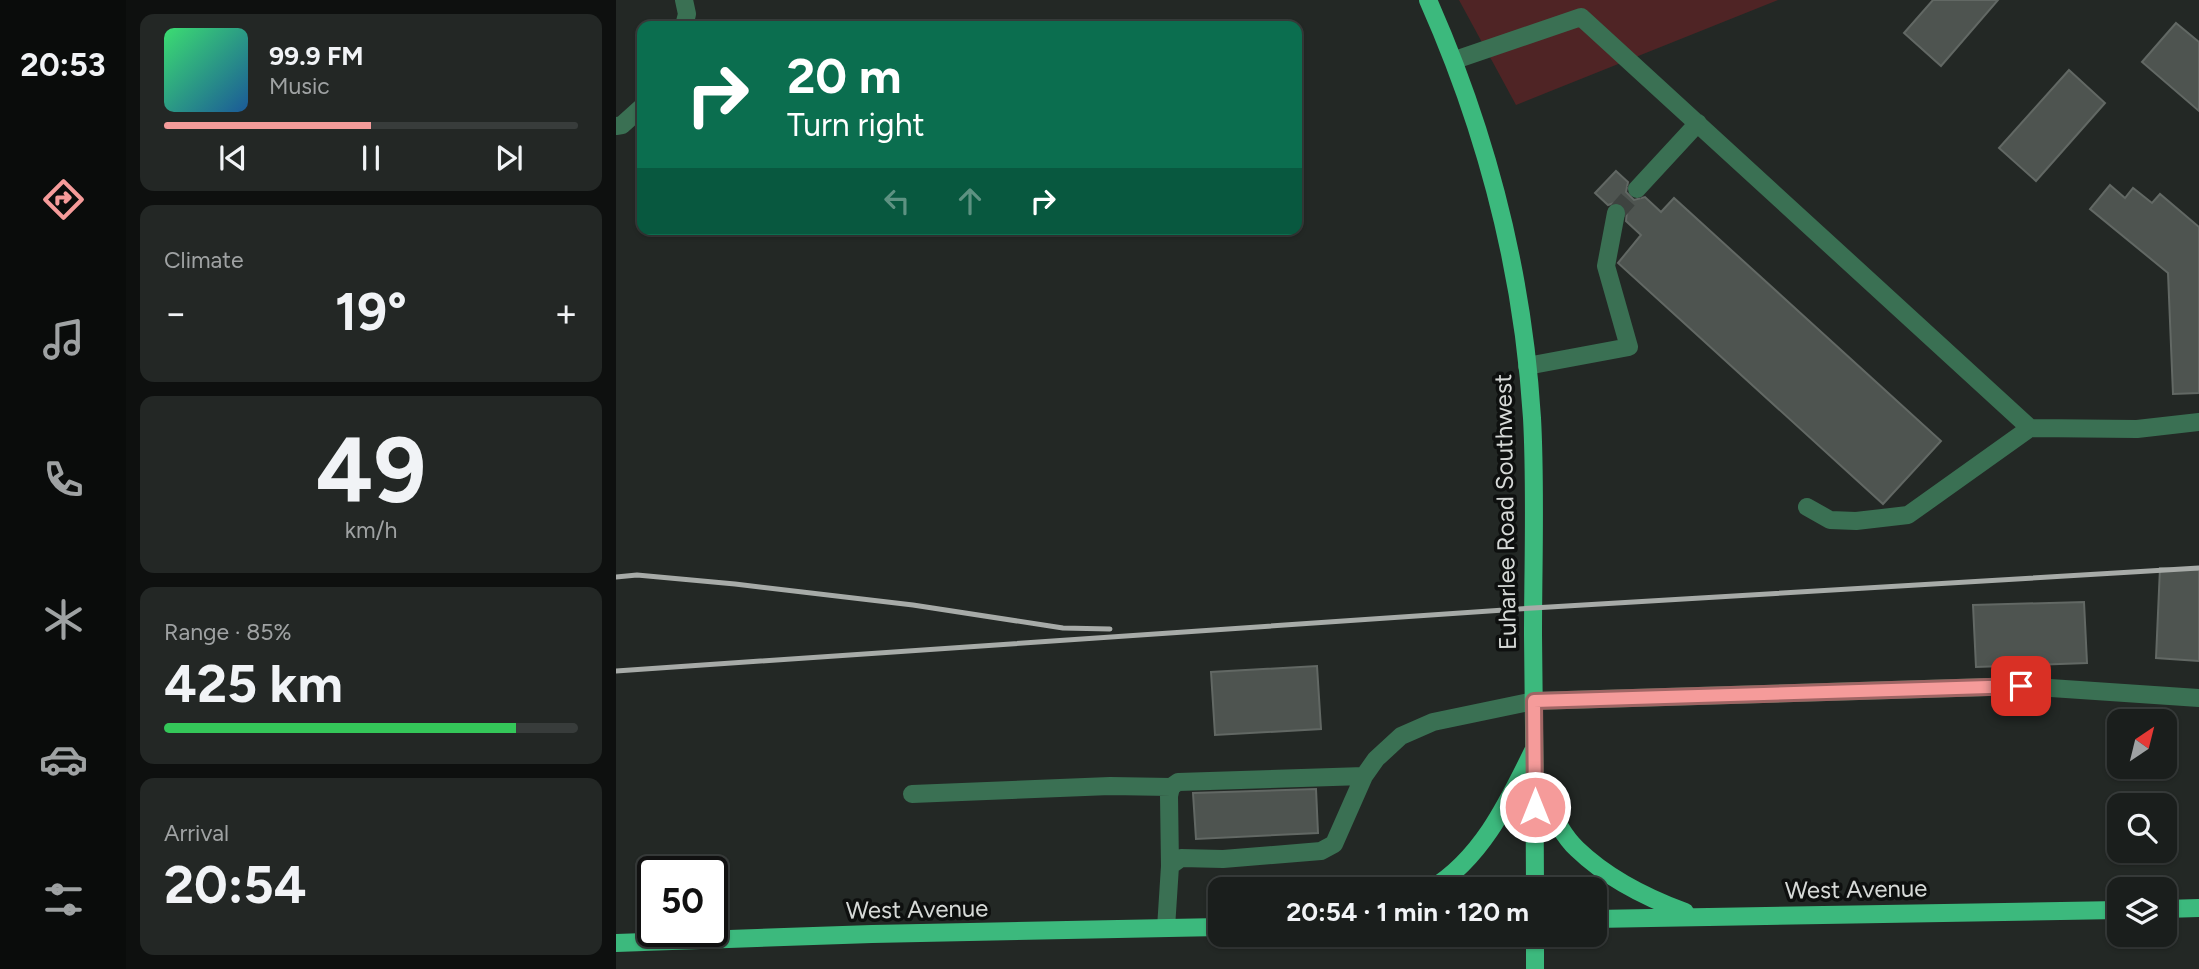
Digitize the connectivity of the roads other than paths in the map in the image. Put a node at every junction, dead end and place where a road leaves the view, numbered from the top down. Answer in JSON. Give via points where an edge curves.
{"nodes":[{"id":1,"x":684,"y":0,"type":"edge"},
{"id":2,"x":1429,"y":0,"type":"edge"},
{"id":3,"x":685,"y":21,"type":"edge"},
{"id":4,"x":1455,"y":60,"type":"junction"},
{"id":5,"x":637,"y":112,"type":"edge"},
{"id":6,"x":1698,"y":123,"type":"junction"},
{"id":7,"x":616,"y":126,"type":"edge"},
{"id":8,"x":1637,"y":189,"type":"tunnel mouth"},
{"id":9,"x":1616,"y":214,"type":"tunnel mouth"},
{"id":10,"x":1527,"y":366,"type":"junction"},
{"id":11,"x":2199,"y":422,"type":"edge"},
{"id":12,"x":2030,"y":428,"type":"junction"},
{"id":13,"x":1807,"y":507,"type":"dead end"},
{"id":14,"x":2199,"y":698,"type":"edge"},
{"id":15,"x":1534,"y":701,"type":"junction"},
{"id":16,"x":1536,"y":744,"type":"junction"},
{"id":17,"x":1364,"y":776,"type":"junction"},
{"id":18,"x":1536,"y":780,"type":"junction"},
{"id":19,"x":1171,"y":787,"type":"junction"},
{"id":20,"x":912,"y":794,"type":"dead end"},
{"id":21,"x":1170,"y":866,"type":"junction"},
{"id":22,"x":1446,"y":877,"type":"edge"},
{"id":23,"x":1535,"y":877,"type":"edge"},
{"id":24,"x":2199,"y":908,"type":"edge"},
{"id":25,"x":2177,"y":909,"type":"edge"},
{"id":26,"x":2107,"y":910,"type":"edge"},
{"id":27,"x":1695,"y":916,"type":"junction"},
{"id":28,"x":1607,"y":919,"type":"edge"},
{"id":29,"x":1208,"y":927,"type":"edge"},
{"id":30,"x":1166,"y":928,"type":"junction"},
{"id":31,"x":616,"y":943,"type":"edge"},
{"id":32,"x":1535,"y":947,"type":"edge"},
{"id":33,"x":1535,"y":969,"type":"edge"}],
"edges":[{"from":1,"to":3,"type":"street"},
{"from":2,"to":4,"type":"main road","name":"Euharlee Road Southwest"},
{"from":4,"to":6,"type":"street","via":[[1581,17]]},
{"from":4,"to":10,"type":"main road","name":"Euharlee Road Southwest","via":[[1501,209]]},
{"from":5,"to":7,"type":"street"},
{"from":6,"to":8,"type":"street"},
{"from":6,"to":12,"type":"street"},
{"from":9,"to":10,"type":"street","via":[[1606,266],[1629,347]]},
{"from":10,"to":15,"type":"main road","name":"Euharlee Road Southwest","via":[[1534,478]]},
{"from":11,"to":12,"type":"street","via":[[2137,429]]},
{"from":12,"to":13,"type":"street","via":[[1908,515],[1830,520]]},
{"from":14,"to":15,"type":"street","via":[[2021,686]]},
{"from":15,"to":16,"type":"main road","name":"Euharlee Road Southwest"},
{"from":15,"to":17,"type":"street","via":[[1433,722],[1401,736]]},
{"from":16,"to":18,"type":"main road","name":"Euharlee Road Southwest"},
{"from":16,"to":22,"type":"main road","via":[[1488,834]]},
{"from":17,"to":19,"type":"street","via":[[1178,782]]},
{"from":17,"to":21,"type":"street","via":[[1334,844],[1321,851],[1181,858]]},
{"from":18,"to":23,"type":"main road","name":"Euharlee Road Southwest"},
{"from":18,"to":27,"type":"main road","via":[[1576,848],[1632,888]]},
{"from":19,"to":20,"type":"street"},
{"from":19,"to":21,"type":"street"},
{"from":21,"to":30,"type":"street"},
{"from":24,"to":25,"type":"main road"},
{"from":26,"to":27,"type":"main road","name":"West Avenue"},
{"from":27,"to":28,"type":"main road","name":"West Avenue"},
{"from":29,"to":30,"type":"main road","name":"West Avenue"},
{"from":30,"to":31,"type":"main road","name":"West Avenue"},
{"from":32,"to":33,"type":"main road"}]}
